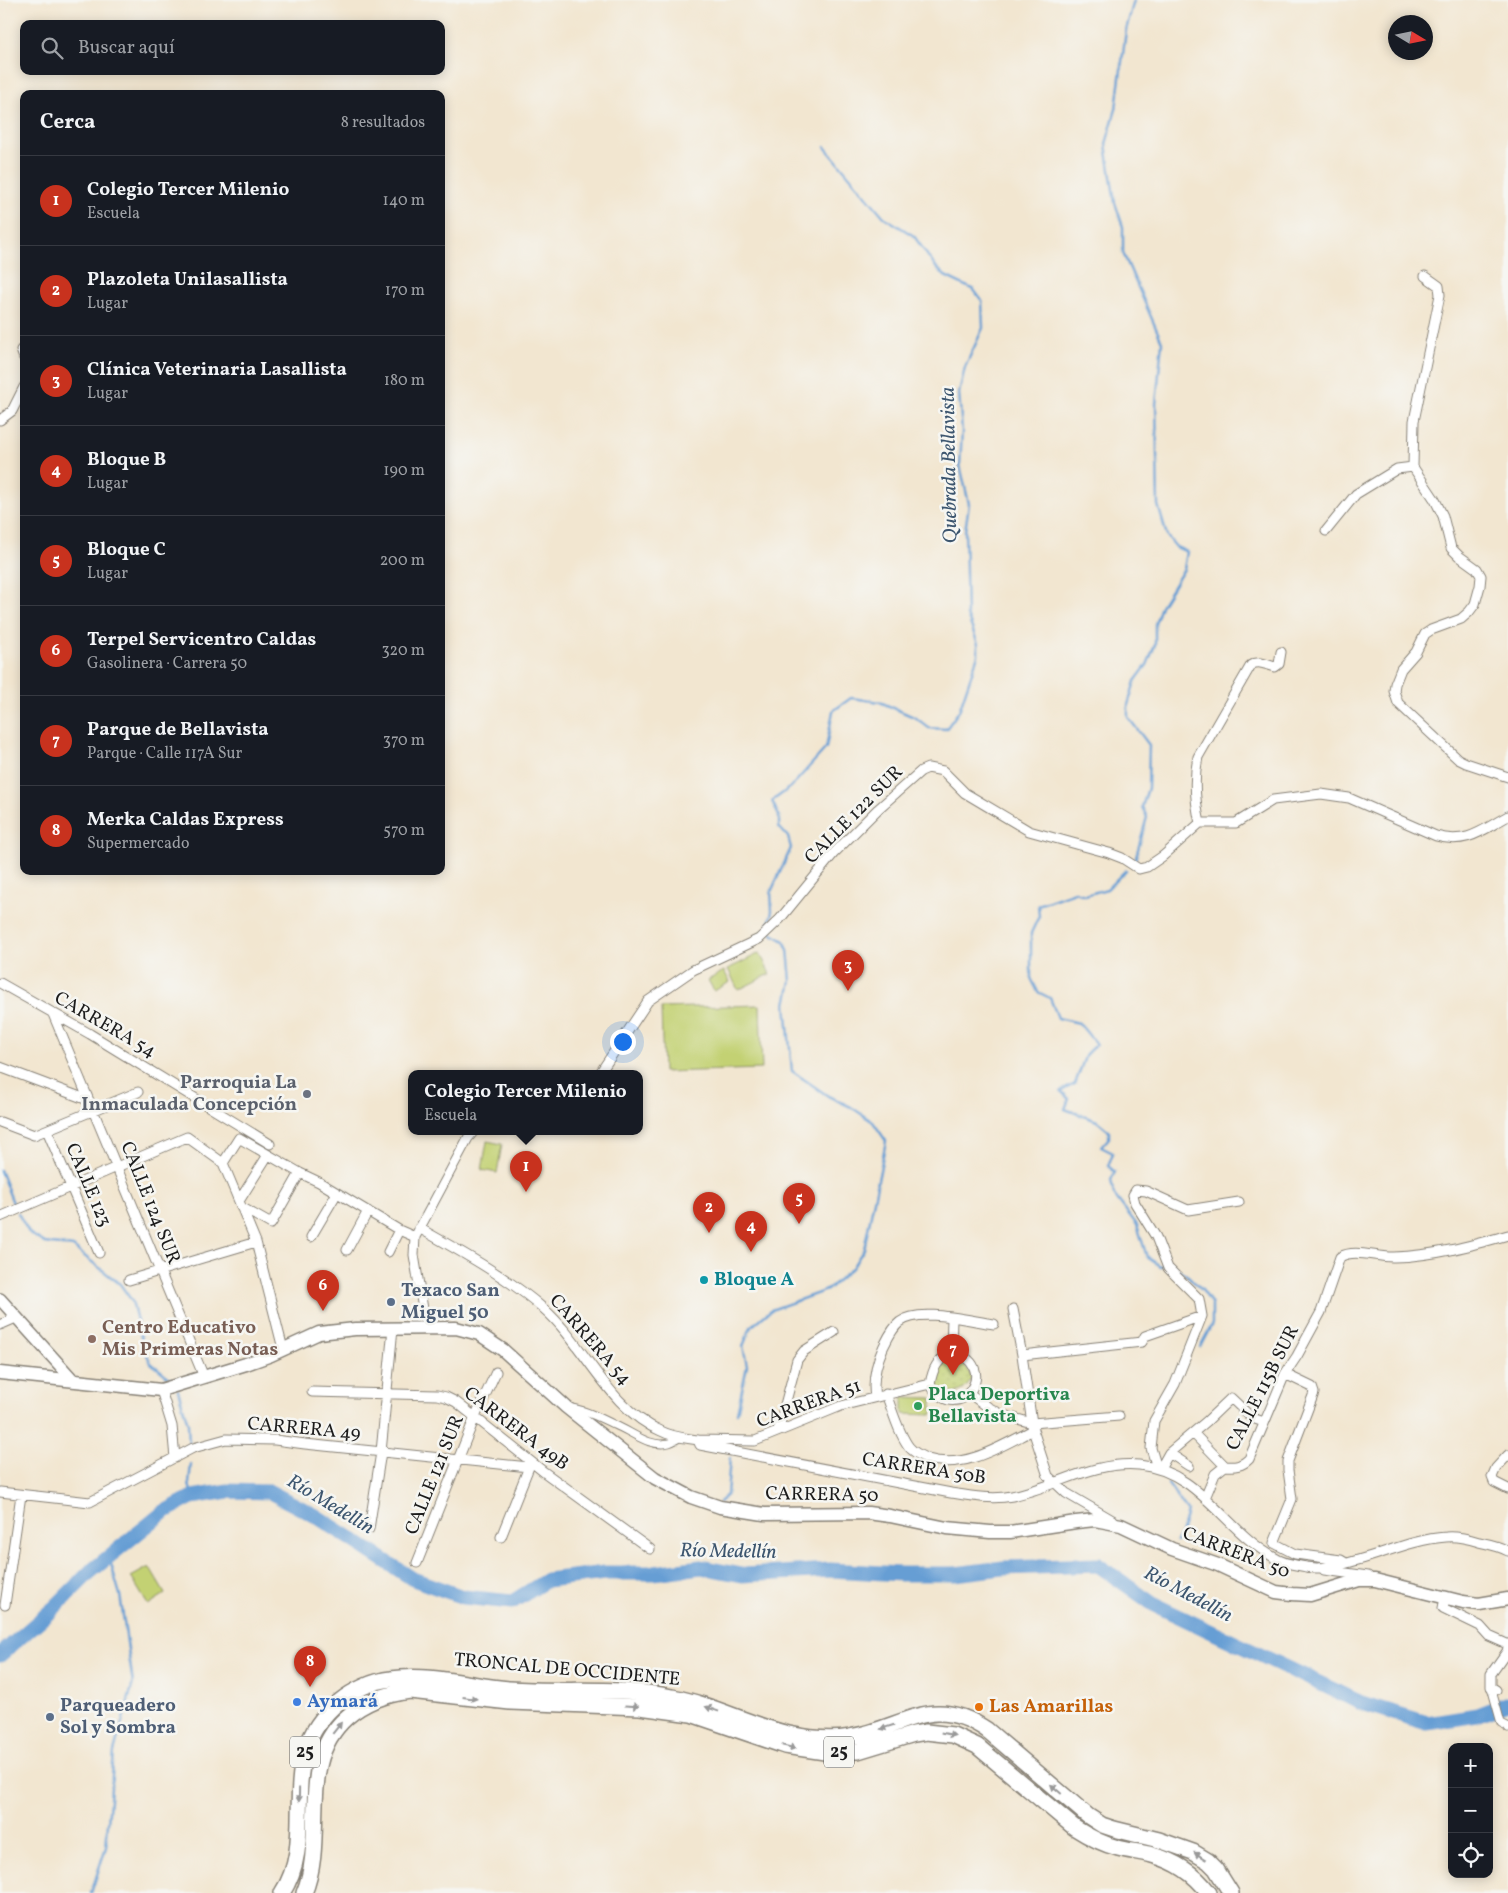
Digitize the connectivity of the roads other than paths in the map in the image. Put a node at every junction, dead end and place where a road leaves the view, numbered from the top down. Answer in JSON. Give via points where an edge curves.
{"nodes":[{"id":1,"x":1425,"y":276,"type":"dead end"},
{"id":2,"x":20,"y":395,"type":"edge"},
{"id":3,"x":0,"y":420,"type":"edge"},
{"id":4,"x":1413,"y":467,"type":"junction"},
{"id":5,"x":1326,"y":531,"type":"dead end"},
{"id":6,"x":1281,"y":652,"type":"dead end"},
{"id":7,"x":1507,"y":774,"type":"edge"},
{"id":8,"x":1508,"y":816,"type":"edge"},
{"id":9,"x":1200,"y":823,"type":"junction"},
{"id":10,"x":0,"y":983,"type":"edge"},
{"id":11,"x":53,"y":1014,"type":"junction"},
{"id":12,"x":0,"y":1067,"type":"edge"},
{"id":13,"x":602,"y":1070,"type":"edge"},
{"id":14,"x":138,"y":1092,"type":"dead end"},
{"id":15,"x":88,"y":1100,"type":"junction"},
{"id":16,"x":93,"y":1111,"type":"junction"},
{"id":17,"x":0,"y":1122,"type":"edge"},
{"id":18,"x":47,"y":1130,"type":"junction"},
{"id":19,"x":471,"y":1135,"type":"edge"},
{"id":20,"x":254,"y":1147,"type":"junction"},
{"id":21,"x":268,"y":1155,"type":"junction"},
{"id":22,"x":223,"y":1163,"type":"junction"},
{"id":23,"x":118,"y":1166,"type":"junction"},
{"id":24,"x":300,"y":1173,"type":"junction"},
{"id":25,"x":71,"y":1188,"type":"junction"},
{"id":26,"x":337,"y":1193,"type":"junction"},
{"id":27,"x":1239,"y":1202,"type":"dead end"},
{"id":28,"x":240,"y":1204,"type":"junction"},
{"id":29,"x":368,"y":1211,"type":"junction"},
{"id":30,"x":0,"y":1217,"type":"edge"},
{"id":31,"x":399,"y":1230,"type":"junction"},
{"id":32,"x":417,"y":1233,"type":"junction"},
{"id":33,"x":1508,"y":1235,"type":"edge"},
{"id":34,"x":311,"y":1237,"type":"dead end"},
{"id":35,"x":256,"y":1242,"type":"junction"},
{"id":36,"x":347,"y":1250,"type":"dead end"},
{"id":37,"x":388,"y":1252,"type":"dead end"},
{"id":38,"x":98,"y":1253,"type":"dead end"},
{"id":39,"x":160,"y":1271,"type":"junction"},
{"id":40,"x":129,"y":1280,"type":"dead end"},
{"id":41,"x":0,"y":1300,"type":"edge"},
{"id":42,"x":1013,"y":1309,"type":"dead end"},
{"id":43,"x":1202,"y":1316,"type":"junction"},
{"id":44,"x":16,"y":1318,"type":"junction"},
{"id":45,"x":952,"y":1318,"type":"junction"},
{"id":46,"x":994,"y":1324,"type":"dead end"},
{"id":47,"x":0,"y":1326,"type":"edge"},
{"id":48,"x":426,"y":1327,"type":"junction"},
{"id":49,"x":393,"y":1328,"type":"junction"},
{"id":50,"x":834,"y":1332,"type":"dead end"},
{"id":51,"x":283,"y":1349,"type":"junction"},
{"id":52,"x":951,"y":1353,"type":"junction"},
{"id":53,"x":1022,"y":1355,"type":"junction"},
{"id":54,"x":496,"y":1372,"type":"dead end"},
{"id":55,"x":0,"y":1373,"type":"edge"},
{"id":56,"x":1285,"y":1374,"type":"junction"},
{"id":57,"x":204,"y":1377,"type":"junction"},
{"id":58,"x":74,"y":1382,"type":"junction"},
{"id":59,"x":930,"y":1384,"type":"junction"},
{"id":60,"x":165,"y":1389,"type":"junction"},
{"id":61,"x":312,"y":1392,"type":"dead end"},
{"id":62,"x":387,"y":1394,"type":"junction"},
{"id":63,"x":886,"y":1394,"type":"junction"},
{"id":64,"x":970,"y":1394,"type":"junction"},
{"id":65,"x":875,"y":1397,"type":"junction"},
{"id":66,"x":566,"y":1407,"type":"junction"},
{"id":67,"x":633,"y":1413,"type":"joint"},
{"id":68,"x":1119,"y":1416,"type":"dead end"},
{"id":69,"x":475,"y":1417,"type":"junction"},
{"id":70,"x":1264,"y":1422,"type":"junction"},
{"id":71,"x":1032,"y":1427,"type":"junction"},
{"id":72,"x":778,"y":1431,"type":"junction"},
{"id":73,"x":1193,"y":1433,"type":"junction"},
{"id":74,"x":680,"y":1438,"type":"junction"},
{"id":75,"x":698,"y":1440,"type":"junction"},
{"id":76,"x":381,"y":1452,"type":"junction"},
{"id":77,"x":1169,"y":1453,"type":"junction"},
{"id":78,"x":1508,"y":1456,"type":"edge"},
{"id":79,"x":175,"y":1458,"type":"junction"},
{"id":80,"x":459,"y":1460,"type":"junction"},
{"id":81,"x":530,"y":1464,"type":"junction"},
{"id":82,"x":1189,"y":1466,"type":"dead end"},
{"id":83,"x":1225,"y":1466,"type":"junction"},
{"id":84,"x":1158,"y":1469,"type":"junction"},
{"id":85,"x":1054,"y":1483,"type":"junction"},
{"id":86,"x":1508,"y":1489,"type":"edge"},
{"id":87,"x":0,"y":1492,"type":"edge"},
{"id":88,"x":21,"y":1495,"type":"junction"},
{"id":89,"x":1205,"y":1498,"type":"junction"},
{"id":90,"x":1120,"y":1525,"type":"junction"},
{"id":91,"x":369,"y":1529,"type":"dead end"},
{"id":92,"x":501,"y":1536,"type":"dead end"},
{"id":93,"x":650,"y":1549,"type":"dead end"},
{"id":94,"x":1508,"y":1551,"type":"edge"},
{"id":95,"x":417,"y":1563,"type":"dead end"},
{"id":96,"x":1347,"y":1564,"type":"junction"},
{"id":97,"x":1319,"y":1568,"type":"junction"},
{"id":98,"x":1380,"y":1581,"type":"junction"},
{"id":99,"x":1445,"y":1598,"type":"junction"},
{"id":100,"x":1508,"y":1599,"type":"edge"},
{"id":101,"x":5,"y":1605,"type":"dead end"},
{"id":102,"x":1494,"y":1692,"type":"joint"},
{"id":103,"x":1506,"y":1725,"type":"edge"},
{"id":104,"x":282,"y":1893,"type":"edge"},
{"id":105,"x":304,"y":1893,"type":"edge"},
{"id":106,"x":1210,"y":1893,"type":"edge"},
{"id":107,"x":1231,"y":1893,"type":"edge"}],
"edges":[{"from":1,"to":4,"type":"street","via":[[1439,286],[1440,295],[1414,421]]},
{"from":2,"to":3,"type":"street","via":[[12,411]]},
{"from":4,"to":5,"type":"street","via":[[1397,469],[1356,494]]},
{"from":4,"to":7,"type":"street","via":[[1443,516],[1452,548],[1476,568],[1480,581],[1475,604],[1469,612],[1461,619],[1425,634],[1416,652],[1401,669],[1394,684],[1395,696],[1398,704],[1458,759]]},
{"from":6,"to":9,"type":"street","via":[[1277,667],[1260,662],[1252,665],[1198,758],[1195,804]]},
{"from":8,"to":9,"type":"street","via":[[1465,839],[1450,840],[1349,798],[1321,794],[1273,800],[1236,823]]},
{"from":9,"to":13,"type":"street","name":"CALLE 122 SUR","via":[[1163,856],[1139,869],[1109,853],[1029,831],[965,793],[943,771],[928,768],[878,809],[834,853],[780,919],[759,939],[693,970],[648,1001]]},
{"from":10,"to":11,"type":"street","name":"CARRERA 54"},
{"from":11,"to":15,"type":"street","name":"CALLE 124 SUR"},
{"from":11,"to":20,"type":"street","name":"CARRERA 54","via":[[270,1144]]},
{"from":12,"to":15,"type":"street"},
{"from":14,"to":16,"type":"street"},
{"from":15,"to":16,"type":"street","name":"CALLE 124 SUR"},
{"from":16,"to":18,"type":"street"},
{"from":16,"to":23,"type":"street","name":"CALLE 124 SUR"},
{"from":17,"to":18,"type":"street","via":[[34,1135]]},
{"from":18,"to":25,"type":"street","name":"CALLE 123"},
{"from":19,"to":32,"type":"street"},
{"from":20,"to":21,"type":"street","name":"CARRERA 54"},
{"from":20,"to":22,"type":"street","name":"CARRERA 54","via":[[239,1138]]},
{"from":21,"to":24,"type":"street","name":"CARRERA 54"},
{"from":21,"to":28,"type":"street"},
{"from":22,"to":23,"type":"street","via":[[187,1137]]},
{"from":22,"to":28,"type":"street"},
{"from":23,"to":25,"type":"street"},
{"from":23,"to":39,"type":"street","name":"CALLE 124 SUR"},
{"from":24,"to":26,"type":"street","name":"CARRERA 54"},
{"from":24,"to":28,"type":"street","via":[[271,1224]]},
{"from":25,"to":30,"type":"street"},
{"from":25,"to":38,"type":"street","name":"CALLE 123"},
{"from":26,"to":29,"type":"street","name":"CARRERA 54"},
{"from":26,"to":34,"type":"street"},
{"from":27,"to":43,"type":"street","via":[[1188,1210],[1146,1191],[1136,1190],[1132,1195],[1156,1237],[1168,1268],[1199,1299]]},
{"from":28,"to":35,"type":"street"},
{"from":29,"to":31,"type":"street","name":"CARRERA 54"},
{"from":29,"to":36,"type":"street"},
{"from":31,"to":32,"type":"street","name":"CARRERA 54"},
{"from":31,"to":37,"type":"street"},
{"from":32,"to":48,"type":"street","via":[[414,1255]]},
{"from":32,"to":67,"type":"street","name":"CARRERA 54","via":[[507,1281],[542,1308],[569,1335],[609,1388]]},
{"from":33,"to":56,"type":"street","name":"CALLE 115B SUR","via":[[1445,1252],[1393,1257],[1350,1254],[1340,1257],[1321,1312]]},
{"from":35,"to":39,"type":"street"},
{"from":35,"to":51,"type":"street"},
{"from":39,"to":40,"type":"street"},
{"from":39,"to":57,"type":"street","name":"CALLE 124 SUR"},
{"from":41,"to":44,"type":"street"},
{"from":42,"to":53,"type":"street"},
{"from":43,"to":53,"type":"street","via":[[1145,1336],[1142,1342]]},
{"from":43,"to":84,"type":"street","via":[[1175,1384],[1154,1421],[1151,1448]]},
{"from":44,"to":47,"type":"street"},
{"from":44,"to":58,"type":"street"},
{"from":45,"to":46,"type":"street"},
{"from":45,"to":52,"type":"street"},
{"from":45,"to":65,"type":"street","via":[[925,1314],[899,1322],[880,1356],[872,1383]]},
{"from":48,"to":49,"type":"main road","name":"CARRERA 50"},
{"from":48,"to":66,"type":"main road","name":"CARRERA 50","via":[[456,1328],[490,1340]]},
{"from":49,"to":51,"type":"main road","name":"CARRERA 50","via":[[318,1334]]},
{"from":49,"to":62,"type":"street"},
{"from":50,"to":72,"type":"street","via":[[796,1360]]},
{"from":51,"to":57,"type":"main road","name":"CARRERA 50"},
{"from":52,"to":59,"type":"street","via":[[940,1358]]},
{"from":52,"to":64,"type":"street","via":[[961,1354],[974,1367],[975,1386]]},
{"from":53,"to":71,"type":"street"},
{"from":54,"to":69,"type":"street","name":"CALLE 121 SUR"},
{"from":55,"to":58,"type":"main road"},
{"from":56,"to":70,"type":"street","name":"CALLE 115B SUR"},
{"from":56,"to":96,"type":"street","via":[[1312,1387],[1314,1393],[1288,1461],[1292,1499],[1275,1545],[1295,1554],[1342,1560]]},
{"from":57,"to":60,"type":"main road","name":"CARRERA 50"},
{"from":58,"to":60,"type":"main road"},
{"from":59,"to":63,"type":"street","name":"CARRERA 51"},
{"from":59,"to":64,"type":"street","via":[[936,1394],[947,1400],[959,1400]]},
{"from":60,"to":79,"type":"street"},
{"from":61,"to":62,"type":"street","name":"CARRERA 49B"},
{"from":62,"to":69,"type":"street","name":"CARRERA 49B","via":[[446,1397]]},
{"from":62,"to":76,"type":"street"},
{"from":63,"to":65,"type":"street","name":"CARRERA 51"},
{"from":63,"to":71,"type":"street","via":[[910,1448],[919,1456],[933,1460],[952,1462],[982,1454]]},
{"from":64,"to":71,"type":"street","via":[[988,1408]]},
{"from":65,"to":72,"type":"street","name":"CARRERA 51","via":[[841,1406]]},
{"from":66,"to":74,"type":"street","via":[[581,1410],[655,1443],[669,1443]]},
{"from":66,"to":90,"type":"main road","name":"CARRERA 50","via":[[654,1478],[691,1497],[720,1507],[764,1514],[868,1513],[947,1528],[990,1532],[1095,1520]]},
{"from":67,"to":74,"type":"street","name":"CARRERA 50B","via":[[649,1426]]},
{"from":68,"to":71,"type":"street"},
{"from":69,"to":80,"type":"street","name":"CALLE 121 SUR"},
{"from":69,"to":81,"type":"street","name":"CARRERA 49B"},
{"from":70,"to":73,"type":"street","via":[[1252,1418],[1231,1398]]},
{"from":70,"to":83,"type":"street","name":"CALLE 115B SUR","via":[[1249,1459],[1234,1467]]},
{"from":71,"to":85,"type":"street","via":[[1048,1476]]},
{"from":72,"to":75,"type":"street","name":"CARRERA 51","via":[[755,1442]]},
{"from":73,"to":77,"type":"street"},
{"from":73,"to":83,"type":"street"},
{"from":74,"to":75,"type":"street","name":"CARRERA 50B"},
{"from":75,"to":85,"type":"street","name":"CARRERA 50B","via":[[700,1445],[962,1495],[1011,1496]]},
{"from":76,"to":79,"type":"street","name":"CARRERA 49","via":[[275,1440],[226,1439],[193,1448]]},
{"from":76,"to":80,"type":"street","name":"CARRERA 49"},
{"from":76,"to":91,"type":"street"},
{"from":77,"to":82,"type":"street"},
{"from":77,"to":84,"type":"street"},
{"from":78,"to":86,"type":"street","via":[[1492,1477],[1494,1482]]},
{"from":79,"to":88,"type":"street","name":"CARRERA 49","via":[[90,1502]]},
{"from":80,"to":81,"type":"street","name":"CARRERA 49"},
{"from":80,"to":95,"type":"street","name":"CALLE 121 SUR"},
{"from":81,"to":92,"type":"street"},
{"from":81,"to":93,"type":"street","name":"CARRERA 49B"},
{"from":83,"to":89,"type":"street","name":"CALLE 115B SUR","via":[[1215,1474]]},
{"from":84,"to":85,"type":"street","name":"CARRERA 50B","via":[[1117,1464]]},
{"from":84,"to":89,"type":"street","name":"CARRERA 50B","via":[[1188,1482]]},
{"from":85,"to":90,"type":"street"},
{"from":87,"to":88,"type":"street","name":"CARRERA 49"},
{"from":88,"to":101,"type":"street"},
{"from":89,"to":97,"type":"street","name":"CARRERA 50B","via":[[1238,1531],[1276,1559]]},
{"from":90,"to":98,"type":"main road","name":"CARRERA 50","via":[[1276,1592],[1310,1594],[1359,1580]]},
{"from":94,"to":96,"type":"street","name":"CARRERA 50B","via":[[1470,1539],[1446,1537]]},
{"from":96,"to":97,"type":"street","name":"CARRERA 50B"},
{"from":97,"to":98,"type":"street"},
{"from":98,"to":99,"type":"main road","name":"CARRERA 50"},
{"from":99,"to":100,"type":"main road","name":"CARRERA 50","via":[[1480,1604]]},
{"from":99,"to":102,"type":"street","via":[[1443,1608],[1507,1644],[1508,1650],[1491,1674]]},
{"from":102,"to":103,"type":"street"},
{"from":107,"to":104,"type":"highway","name":"TRONCAL DE OCCIDENTE","number":"25","one_way":true,"via":[[1216,1869],[1201,1856],[1102,1824],[1067,1799],[978,1723],[958,1715],[923,1713],[866,1733],[826,1738],[771,1729],[669,1696],[510,1689],[417,1678],[379,1681],[357,1690],[339,1702],[318,1725],[302,1762],[295,1862]]},
{"from":105,"to":106,"type":"highway","name":"TRONCAL DE OCCIDENTE","number":"25","one_way":true,"via":[[314,1855],[317,1771],[327,1743],[345,1719],[364,1704],[386,1695],[410,1691],[501,1701],[640,1707],[691,1714],[785,1746],[825,1752],[858,1751],[926,1732],[952,1735],[977,1746],[1075,1828],[1118,1848],[1174,1863]]}]}
